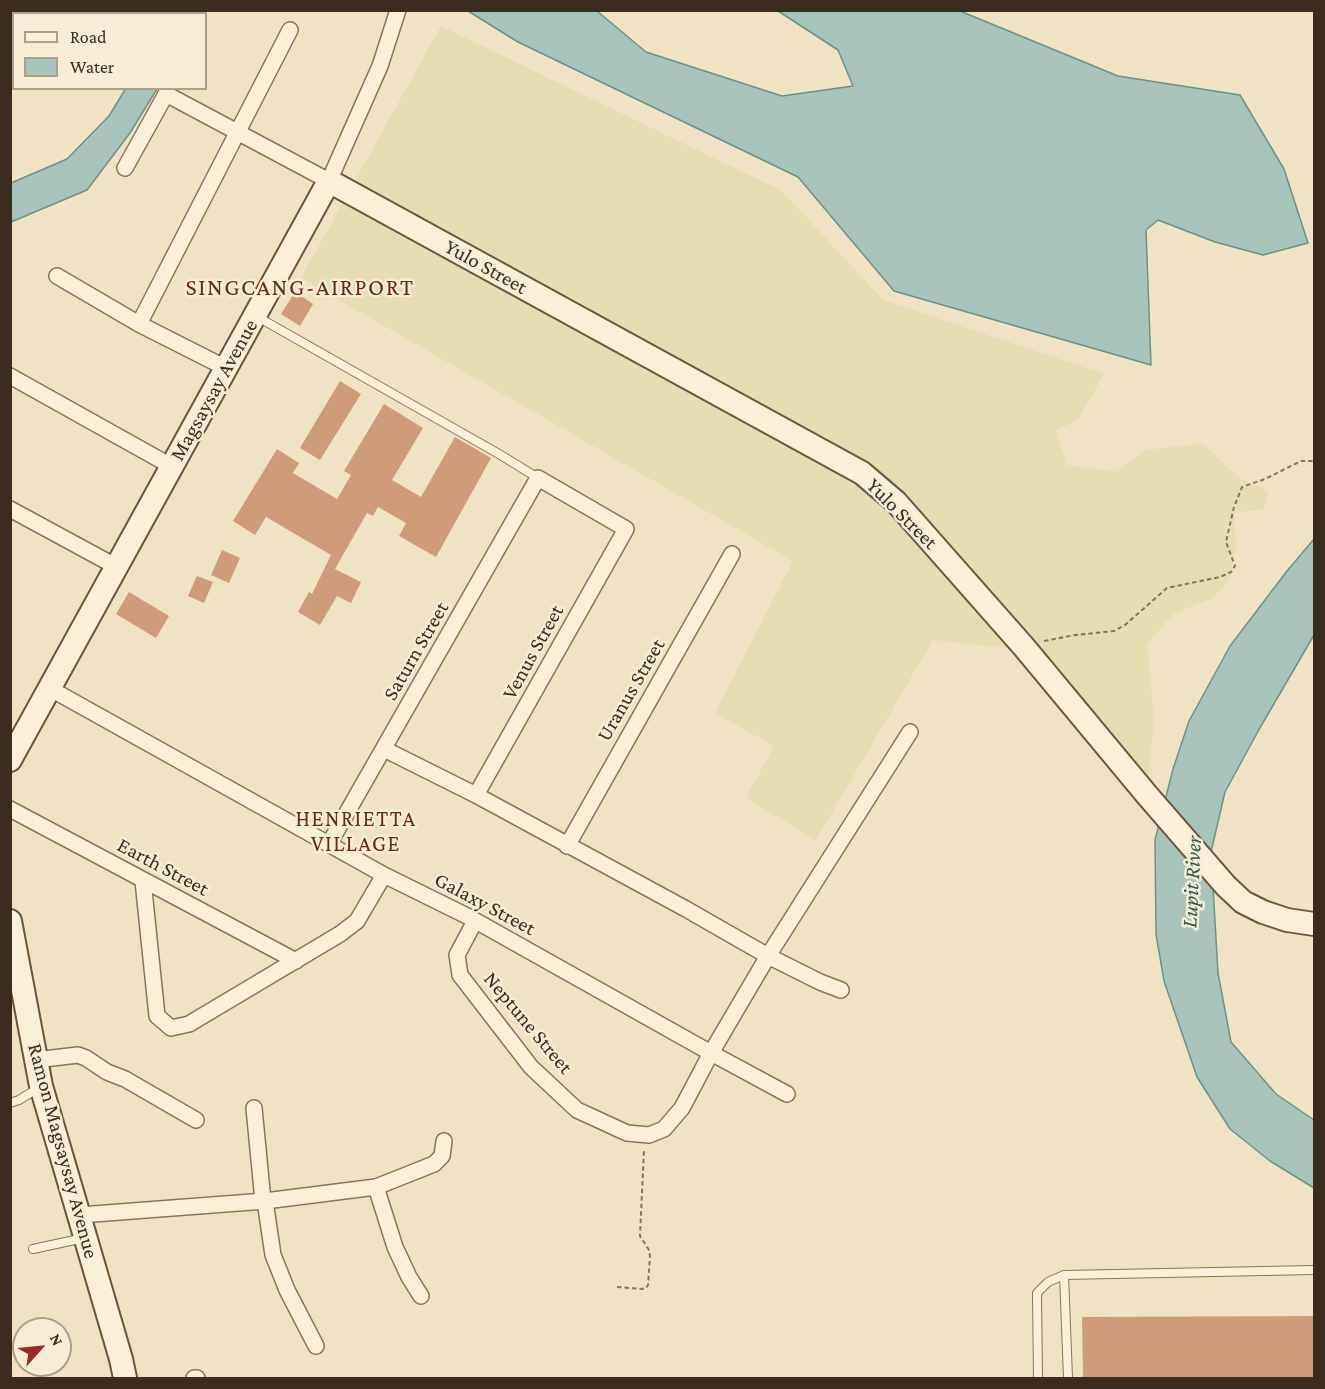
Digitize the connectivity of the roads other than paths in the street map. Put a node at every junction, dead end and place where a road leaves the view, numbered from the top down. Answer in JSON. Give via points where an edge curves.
{"nodes":[{"id":1,"x":398,"y":10,"type":"edge"},
{"id":2,"x":290,"y":30,"type":"dead end"},
{"id":3,"x":167,"y":91,"type":"edge"},
{"id":4,"x":237,"y":134,"type":"junction"},
{"id":5,"x":125,"y":168,"type":"dead end"},
{"id":6,"x":328,"y":181,"type":"junction"},
{"id":7,"x":57,"y":276,"type":"dead end"},
{"id":8,"x":256,"y":316,"type":"junction"},
{"id":9,"x":139,"y":324,"type":"junction"},
{"id":10,"x":226,"y":368,"type":"junction"},
{"id":11,"x":10,"y":376,"type":"edge"},
{"id":12,"x":171,"y":466,"type":"junction"},
{"id":13,"x":538,"y":478,"type":"junction"},
{"id":14,"x":10,"y":509,"type":"edge"},
{"id":15,"x":732,"y":554,"type":"dead end"},
{"id":16,"x":117,"y":567,"type":"junction"},
{"id":17,"x":50,"y":688,"type":"junction"},
{"id":18,"x":910,"y":732,"type":"dead end"},
{"id":19,"x":384,"y":749,"type":"junction"},
{"id":20,"x":10,"y":760,"type":"edge"},
{"id":21,"x":476,"y":795,"type":"junction"},
{"id":22,"x":10,"y":809,"type":"edge"},
{"id":23,"x":329,"y":844,"type":"junction"},
{"id":24,"x":567,"y":846,"type":"junction"},
{"id":25,"x":384,"y":875,"type":"junction"},
{"id":26,"x":143,"y":881,"type":"junction"},
{"id":27,"x":10,"y":921,"type":"edge"},
{"id":28,"x":474,"y":921,"type":"junction"},
{"id":29,"x":1314,"y":924,"type":"edge"},
{"id":30,"x":768,"y":956,"type":"junction"},
{"id":31,"x":296,"y":961,"type":"junction"},
{"id":32,"x":841,"y":990,"type":"dead end"},
{"id":33,"x":711,"y":1053,"type":"junction"},
{"id":34,"x":35,"y":1060,"type":"junction"},
{"id":35,"x":41,"y":1086,"type":"junction"},
{"id":36,"x":787,"y":1094,"type":"dead end"},
{"id":37,"x":10,"y":1103,"type":"edge"},
{"id":38,"x":254,"y":1108,"type":"dead end"},
{"id":39,"x":196,"y":1120,"type":"dead end"},
{"id":40,"x":444,"y":1141,"type":"dead end"},
{"id":41,"x":376,"y":1187,"type":"junction"},
{"id":42,"x":264,"y":1201,"type":"junction"},
{"id":43,"x":80,"y":1215,"type":"junction"},
{"id":44,"x":86,"y":1238,"type":"junction"},
{"id":45,"x":33,"y":1249,"type":"dead end"},
{"id":46,"x":1314,"y":1270,"type":"edge"},
{"id":47,"x":1064,"y":1275,"type":"junction"},
{"id":48,"x":421,"y":1296,"type":"dead end"},
{"id":49,"x":316,"y":1346,"type":"dead end"},
{"id":50,"x":125,"y":1378,"type":"edge"},
{"id":51,"x":1038,"y":1378,"type":"edge"},
{"id":52,"x":1068,"y":1378,"type":"edge"}],
"edges":[{"from":1,"to":6,"type":"street","name":"Magsaysay Avenue","via":[[380,66]]},
{"from":2,"to":4,"type":"street"},
{"from":3,"to":4,"type":"street"},
{"from":3,"to":5,"type":"street"},
{"from":4,"to":6,"type":"street"},
{"from":4,"to":9,"type":"street"},
{"from":6,"to":8,"type":"street","name":"Magsaysay Avenue"},
{"from":6,"to":29,"type":"street","name":"Yulo Street","via":[[861,473],[896,502],[1243,903],[1287,920]]},
{"from":7,"to":9,"type":"street"},
{"from":8,"to":10,"type":"street","name":"Magsaysay Avenue"},
{"from":8,"to":13,"type":"lane"},
{"from":9,"to":10,"type":"street"},
{"from":10,"to":12,"type":"street","name":"Magsaysay Avenue"},
{"from":11,"to":12,"type":"street"},
{"from":12,"to":16,"type":"street","name":"Magsaysay Avenue"},
{"from":13,"to":19,"type":"street","name":"Saturn Street"},
{"from":13,"to":21,"type":"street","name":"Venus Street","via":[[626,530]]},
{"from":14,"to":16,"type":"street"},
{"from":15,"to":24,"type":"street","name":"Uranus Street"},
{"from":16,"to":17,"type":"street","name":"Magsaysay Avenue"},
{"from":17,"to":20,"type":"street","name":"Magsaysay Avenue"},
{"from":17,"to":23,"type":"street","name":"Galaxy Street"},
{"from":18,"to":30,"type":"street"},
{"from":19,"to":21,"type":"street"},
{"from":19,"to":23,"type":"street","name":"Saturn Street"},
{"from":21,"to":24,"type":"street"},
{"from":22,"to":26,"type":"street","name":"Earth Street"},
{"from":23,"to":25,"type":"street","name":"Galaxy Street"},
{"from":24,"to":30,"type":"street"},
{"from":25,"to":28,"type":"street","name":"Galaxy Street"},
{"from":25,"to":31,"type":"street","via":[[357,921]]},
{"from":26,"to":31,"type":"street","name":"Earth Street"},
{"from":26,"to":31,"type":"street","via":[[157,1016],[171,1028],[189,1023]]},
{"from":27,"to":34,"type":"street","name":"Ramon Magsaysay Avenue"},
{"from":28,"to":33,"type":"street","name":"Galaxy Street"},
{"from":28,"to":33,"type":"street","name":"Neptune Street","via":[[457,955],[460,975],[531,1067],[577,1110],[627,1133],[649,1136],[664,1129],[682,1108]]},
{"from":30,"to":32,"type":"street"},
{"from":30,"to":33,"type":"street"},
{"from":33,"to":36,"type":"street","name":"Galaxy Street"},
{"from":34,"to":35,"type":"street","name":"Ramon Magsaysay Avenue"},
{"from":34,"to":39,"type":"street","via":[[78,1055]]},
{"from":35,"to":37,"type":"lane"},
{"from":35,"to":43,"type":"street","name":"Ramon Magsaysay Avenue"},
{"from":38,"to":42,"type":"street"},
{"from":40,"to":41,"type":"street","via":[[442,1156],[434,1164]]},
{"from":41,"to":42,"type":"street"},
{"from":41,"to":48,"type":"street","via":[[395,1246]]},
{"from":42,"to":43,"type":"street"},
{"from":42,"to":49,"type":"street","via":[[273,1255]]},
{"from":43,"to":44,"type":"street","name":"Ramon Magsaysay Avenue"},
{"from":44,"to":45,"type":"lane"},
{"from":44,"to":50,"type":"street","name":"Ramon Magsaysay Avenue"},
{"from":46,"to":47,"type":"lane"},
{"from":47,"to":51,"type":"lane","via":[[1048,1282],[1037,1293]]},
{"from":47,"to":52,"type":"lane"}]}
